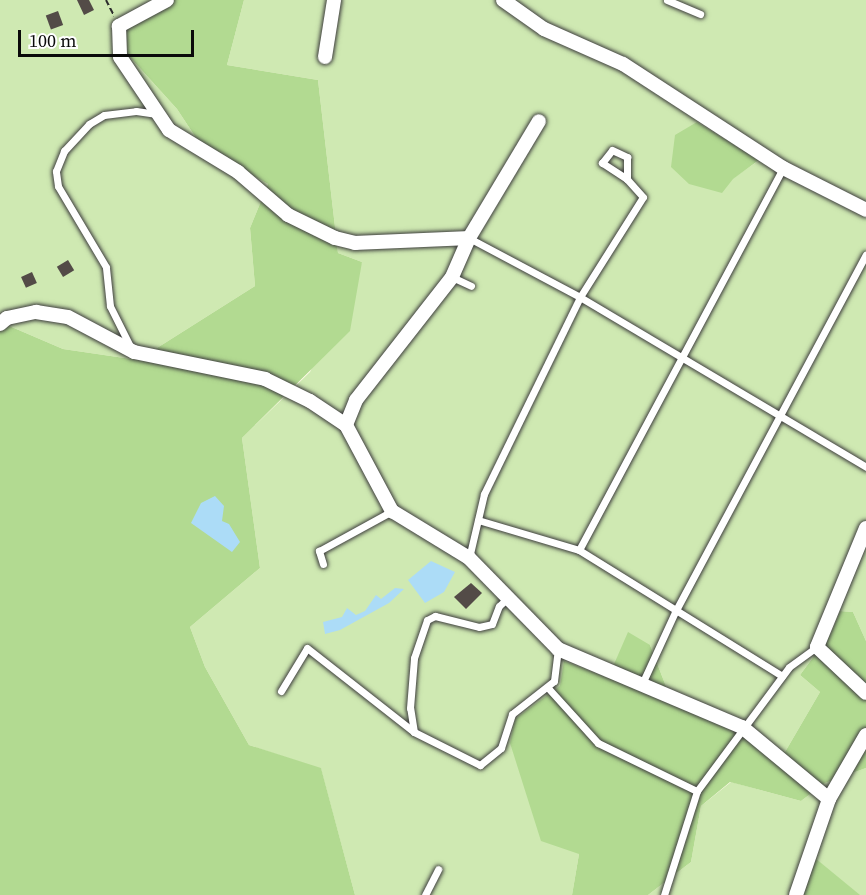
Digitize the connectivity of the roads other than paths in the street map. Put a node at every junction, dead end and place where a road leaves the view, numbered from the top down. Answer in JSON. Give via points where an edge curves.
{"nodes":[{"id":1,"x":167,"y":0,"type":"edge"},
{"id":2,"x":334,"y":0,"type":"edge"},
{"id":3,"x":503,"y":0,"type":"edge"},
{"id":4,"x":667,"y":0,"type":"edge"},
{"id":5,"x":700,"y":14,"type":"dead end"},
{"id":6,"x":325,"y":57,"type":"dead end"},
{"id":7,"x":157,"y":114,"type":"junction"},
{"id":8,"x":539,"y":121,"type":"dead end"},
{"id":9,"x":783,"y":168,"type":"junction"},
{"id":10,"x":627,"y":179,"type":"junction"},
{"id":11,"x":866,"y":210,"type":"edge"},
{"id":12,"x":469,"y":238,"type":"junction"},
{"id":13,"x":866,"y":255,"type":"edge"},
{"id":14,"x":452,"y":277,"type":"junction"},
{"id":15,"x":471,"y":286,"type":"dead end"},
{"id":16,"x":580,"y":297,"type":"junction"},
{"id":17,"x":0,"y":324,"type":"edge"},
{"id":18,"x":134,"y":352,"type":"junction"},
{"id":19,"x":684,"y":357,"type":"junction"},
{"id":20,"x":783,"y":414,"type":"junction"},
{"id":21,"x":346,"y":425,"type":"junction"},
{"id":22,"x":866,"y":467,"type":"edge"},
{"id":23,"x":392,"y":512,"type":"junction"},
{"id":24,"x":478,"y":520,"type":"junction"},
{"id":25,"x":866,"y":528,"type":"edge"},
{"id":26,"x":579,"y":550,"type":"junction"},
{"id":27,"x":469,"y":558,"type":"junction"},
{"id":28,"x":323,"y":564,"type":"dead end"},
{"id":29,"x":508,"y":598,"type":"junction"},
{"id":30,"x":675,"y":612,"type":"junction"},
{"id":31,"x":817,"y":647,"type":"junction"},
{"id":32,"x":558,"y":649,"type":"junction"},
{"id":33,"x":782,"y":676,"type":"junction"},
{"id":34,"x":641,"y":686,"type":"junction"},
{"id":35,"x":549,"y":689,"type":"junction"},
{"id":36,"x":280,"y":691,"type":"dead end"},
{"id":37,"x":866,"y":693,"type":"edge"},
{"id":38,"x":742,"y":727,"type":"junction"},
{"id":39,"x":414,"y":732,"type":"junction"},
{"id":40,"x":866,"y":735,"type":"edge"},
{"id":41,"x":697,"y":791,"type":"junction"},
{"id":42,"x":829,"y":799,"type":"junction"},
{"id":43,"x":438,"y":869,"type":"dead end"},
{"id":44,"x":425,"y":895,"type":"edge"},
{"id":45,"x":664,"y":895,"type":"edge"},
{"id":46,"x":796,"y":895,"type":"edge"}],
"edges":[{"from":1,"to":7,"type":"street","via":[[119,26],[120,57]]},
{"from":2,"to":6,"type":"street"},
{"from":3,"to":9,"type":"street","via":[[544,29],[623,64]]},
{"from":4,"to":5,"type":"lane"},
{"from":7,"to":12,"type":"street","via":[[169,130],[238,172],[288,215],[335,238],[355,243]]},
{"from":7,"to":18,"type":"lane","via":[[136,111],[96,120],[64,151],[56,171],[58,186],[106,267],[110,306]]},
{"from":8,"to":12,"type":"street"},
{"from":9,"to":11,"type":"street"},
{"from":9,"to":19,"type":"lane"},
{"from":10,"to":10,"type":"lane","via":[[627,157],[612,150],[602,163]]},
{"from":10,"to":16,"type":"lane","via":[[642,197]]},
{"from":12,"to":14,"type":"street"},
{"from":12,"to":16,"type":"lane"},
{"from":13,"to":20,"type":"lane"},
{"from":14,"to":15,"type":"lane"},
{"from":14,"to":21,"type":"street","via":[[356,400]]},
{"from":16,"to":19,"type":"lane"},
{"from":16,"to":24,"type":"lane","via":[[484,494]]},
{"from":17,"to":18,"type":"street","via":[[7,318],[36,312],[68,317]]},
{"from":18,"to":21,"type":"street","via":[[265,379],[310,401]]},
{"from":19,"to":20,"type":"lane"},
{"from":19,"to":26,"type":"lane"},
{"from":20,"to":22,"type":"lane"},
{"from":20,"to":30,"type":"lane"},
{"from":21,"to":23,"type":"street"},
{"from":23,"to":27,"type":"street"},
{"from":23,"to":28,"type":"lane","via":[[319,551]]},
{"from":24,"to":26,"type":"lane"},
{"from":24,"to":27,"type":"lane"},
{"from":25,"to":31,"type":"street"},
{"from":26,"to":30,"type":"lane"},
{"from":27,"to":29,"type":"street"},
{"from":29,"to":32,"type":"street"},
{"from":29,"to":39,"type":"lane","via":[[499,606],[492,624],[479,627],[435,616],[427,620],[414,658],[410,708]]},
{"from":30,"to":33,"type":"lane"},
{"from":30,"to":34,"type":"lane"},
{"from":31,"to":33,"type":"lane"},
{"from":31,"to":37,"type":"street"},
{"from":32,"to":34,"type":"street"},
{"from":32,"to":35,"type":"lane","via":[[559,669]]},
{"from":33,"to":38,"type":"lane"},
{"from":34,"to":38,"type":"street"},
{"from":35,"to":39,"type":"lane","via":[[512,714],[501,748],[480,765]]},
{"from":35,"to":41,"type":"lane","via":[[598,743]]},
{"from":36,"to":39,"type":"lane","via":[[307,648]]},
{"from":38,"to":41,"type":"lane"},
{"from":38,"to":42,"type":"street"},
{"from":40,"to":42,"type":"street"},
{"from":41,"to":45,"type":"lane"},
{"from":42,"to":46,"type":"street"},
{"from":43,"to":44,"type":"lane"}]}
